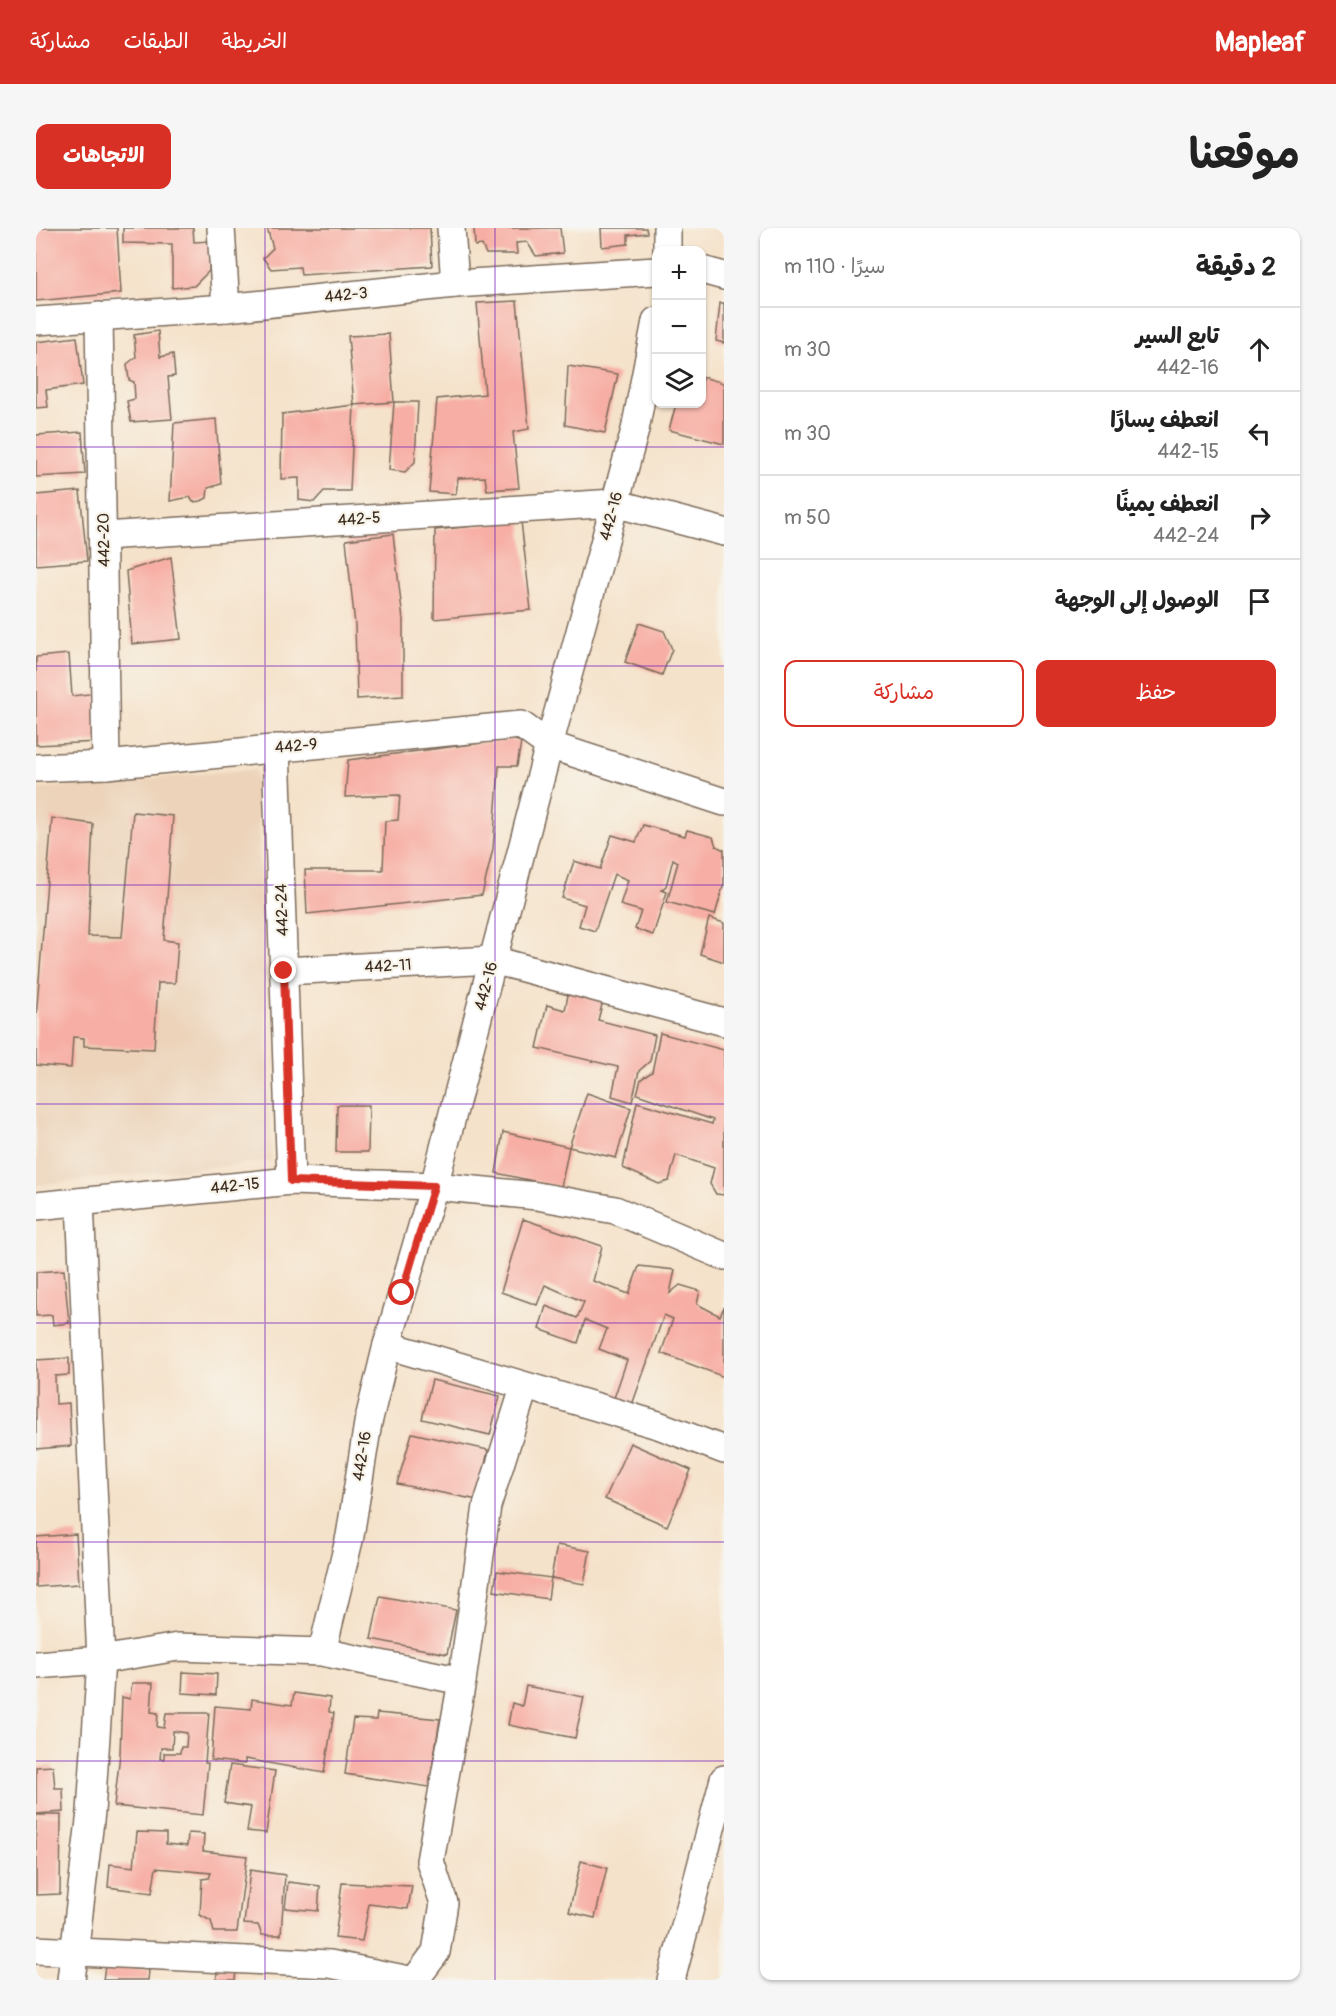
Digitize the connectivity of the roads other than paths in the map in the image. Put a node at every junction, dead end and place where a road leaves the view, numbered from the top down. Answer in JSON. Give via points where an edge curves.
{"nodes":[{"id":1,"x":221,"y":228,"type":"edge"},
{"id":2,"x":451,"y":228,"type":"edge"},
{"id":3,"x":667,"y":228,"type":"edge"},
{"id":4,"x":667,"y":246,"type":"edge"},
{"id":5,"x":652,"y":271,"type":"edge"},
{"id":6,"x":706,"y":271,"type":"edge"},
{"id":7,"x":724,"y":276,"type":"edge"},
{"id":8,"x":455,"y":284,"type":"junction"},
{"id":9,"x":226,"y":308,"type":"junction"},
{"id":10,"x":99,"y":316,"type":"junction"},
{"id":11,"x":36,"y":321,"type":"edge"},
{"id":12,"x":652,"y":346,"type":"edge"},
{"id":13,"x":614,"y":503,"type":"junction"},
{"id":14,"x":724,"y":532,"type":"edge"},
{"id":15,"x":104,"y":536,"type":"junction"},
{"id":16,"x":549,"y":745,"type":"junction"},
{"id":17,"x":276,"y":748,"type":"junction"},
{"id":18,"x":106,"y":765,"type":"junction"},
{"id":19,"x":36,"y":768,"type":"edge"},
{"id":20,"x":724,"y":802,"type":"edge"},
{"id":21,"x":493,"y":960,"type":"junction"},
{"id":22,"x":284,"y":971,"type":"junction"},
{"id":23,"x":724,"y":1022,"type":"edge"},
{"id":24,"x":291,"y":1181,"type":"junction"},
{"id":25,"x":434,"y":1186,"type":"junction"},
{"id":26,"x":80,"y":1202,"type":"junction"},
{"id":27,"x":36,"y":1206,"type":"edge"},
{"id":28,"x":724,"y":1256,"type":"edge"},
{"id":29,"x":387,"y":1345,"type":"junction"},
{"id":30,"x":524,"y":1388,"type":"junction"},
{"id":31,"x":724,"y":1450,"type":"edge"},
{"id":32,"x":322,"y":1652,"type":"junction"},
{"id":33,"x":101,"y":1660,"type":"junction"},
{"id":34,"x":36,"y":1665,"type":"edge"},
{"id":35,"x":462,"y":1681,"type":"junction"},
{"id":36,"x":724,"y":1779,"type":"edge"},
{"id":37,"x":36,"y":1950,"type":"edge"},
{"id":38,"x":73,"y":1951,"type":"junction"},
{"id":39,"x":71,"y":1980,"type":"edge"},
{"id":40,"x":409,"y":1980,"type":"edge"},
{"id":41,"x":416,"y":1980,"type":"edge"},
{"id":42,"x":671,"y":1980,"type":"edge"}],
"edges":[{"from":1,"to":9,"type":"street"},
{"from":2,"to":8,"type":"street"},
{"from":3,"to":4,"type":"street"},
{"from":5,"to":8,"type":"street","name":"442-3"},
{"from":6,"to":7,"type":"street"},
{"from":8,"to":9,"type":"street","name":"442-3"},
{"from":9,"to":10,"type":"street","name":"442-3"},
{"from":10,"to":11,"type":"street","name":"442-3"},
{"from":10,"to":15,"type":"street","name":"442-20"},
{"from":12,"to":13,"type":"street","name":"442-16","via":[[635,430]]},
{"from":13,"to":14,"type":"street","name":"442-5"},
{"from":13,"to":15,"type":"street","name":"442-5"},
{"from":13,"to":16,"type":"street","name":"442-16"},
{"from":15,"to":18,"type":"street","name":"442-20"},
{"from":16,"to":17,"type":"street","name":"442-9","via":[[522,725]]},
{"from":16,"to":20,"type":"street","name":"442-9"},
{"from":16,"to":21,"type":"street","name":"442-16"},
{"from":17,"to":18,"type":"street","name":"442-9"},
{"from":17,"to":22,"type":"street","name":"442-24"},
{"from":18,"to":19,"type":"street","name":"442-9"},
{"from":21,"to":22,"type":"street","name":"442-11"},
{"from":21,"to":23,"type":"street","name":"442-11"},
{"from":21,"to":25,"type":"street","name":"442-16"},
{"from":22,"to":24,"type":"street","name":"442-24"},
{"from":24,"to":25,"type":"street","name":"442-15"},
{"from":24,"to":26,"type":"street","name":"442-15"},
{"from":25,"to":28,"type":"street","name":"442-15","via":[[537,1196],[615,1210]]},
{"from":25,"to":29,"type":"street","name":"442-16"},
{"from":26,"to":27,"type":"street","name":"442-15"},
{"from":26,"to":33,"type":"street"},
{"from":29,"to":30,"type":"street"},
{"from":29,"to":32,"type":"street","name":"442-16","via":[[368,1423],[350,1536]]},
{"from":30,"to":31,"type":"street","via":[[658,1425]]},
{"from":30,"to":35,"type":"street","via":[[487,1506]]},
{"from":32,"to":33,"type":"street","via":[[178,1647]]},
{"from":32,"to":35,"type":"street"},
{"from":33,"to":34,"type":"street"},
{"from":33,"to":38,"type":"street","via":[[91,1812]]},
{"from":35,"to":41,"type":"street","via":[[430,1861],[444,1903],[436,1952]]},
{"from":36,"to":42,"type":"street"},
{"from":37,"to":38,"type":"street"},
{"from":38,"to":39,"type":"street"},
{"from":38,"to":40,"type":"street","via":[[330,1964]]}]}
